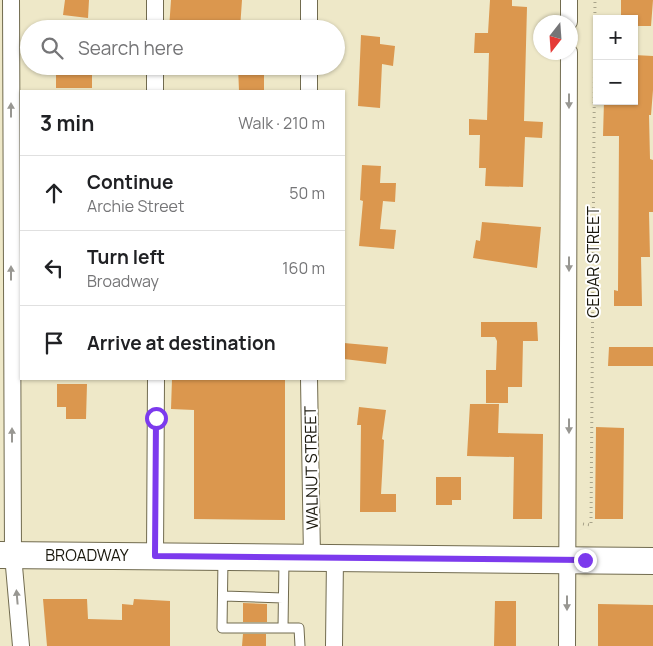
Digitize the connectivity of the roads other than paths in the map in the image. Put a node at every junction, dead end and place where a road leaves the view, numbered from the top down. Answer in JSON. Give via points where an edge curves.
{"nodes":[{"id":1,"x":11,"y":0,"type":"edge"},
{"id":2,"x":155,"y":0,"type":"edge"},
{"id":3,"x":310,"y":0,"type":"edge"},
{"id":4,"x":569,"y":0,"type":"edge"},
{"id":5,"x":569,"y":15,"type":"edge"},
{"id":6,"x":155,"y":20,"type":"edge"},
{"id":7,"x":309,"y":20,"type":"edge"},
{"id":8,"x":569,"y":60,"type":"edge"},
{"id":9,"x":155,"y":75,"type":"edge"},
{"id":10,"x":309,"y":75,"type":"edge"},
{"id":11,"x":155,"y":90,"type":"edge"},
{"id":12,"x":309,"y":90,"type":"edge"},
{"id":13,"x":156,"y":380,"type":"edge"},
{"id":14,"x":309,"y":380,"type":"edge"},
{"id":15,"x":6,"y":555,"type":"edge"},
{"id":16,"x":155,"y":556,"type":"junction"},
{"id":17,"x":222,"y":556,"type":"junction"},
{"id":18,"x":284,"y":557,"type":"junction"},
{"id":19,"x":323,"y":557,"type":"junction"},
{"id":20,"x":568,"y":560,"type":"junction"},
{"id":21,"x":653,"y":560,"type":"edge"},
{"id":22,"x":223,"y":596,"type":"junction"},
{"id":23,"x":283,"y":598,"type":"junction"},
{"id":24,"x":283,"y":628,"type":"junction"},
{"id":25,"x":21,"y":646,"type":"edge"},
{"id":26,"x":300,"y":646,"type":"edge"},
{"id":27,"x":334,"y":646,"type":"edge"},
{"id":28,"x":567,"y":646,"type":"edge"}],
"edges":[{"from":15,"to":1,"type":"street","one_way":true},
{"from":2,"to":6,"type":"street"},
{"from":3,"to":7,"type":"street"},
{"from":4,"to":5,"type":"street"},
{"from":8,"to":20,"type":"street","name":"CEDAR STREET","one_way":true},
{"from":9,"to":11,"type":"street"},
{"from":10,"to":12,"type":"street"},
{"from":13,"to":16,"type":"street"},
{"from":14,"to":19,"type":"street","name":"WALNUT STREET"},
{"from":15,"to":16,"type":"main road","name":"BROADWAY"},
{"from":25,"to":15,"type":"street","one_way":true},
{"from":16,"to":17,"type":"main road","name":"BROADWAY"},
{"from":17,"to":18,"type":"main road","name":"BROADWAY"},
{"from":17,"to":22,"type":"lane"},
{"from":18,"to":19,"type":"main road","name":"BROADWAY"},
{"from":18,"to":23,"type":"lane"},
{"from":19,"to":20,"type":"main road","name":"BROADWAY"},
{"from":19,"to":27,"type":"street","name":"WALNUT STREET"},
{"from":20,"to":21,"type":"main road","name":"BROADWAY"},
{"from":20,"to":28,"type":"street","name":"CEDAR STREET","one_way":true},
{"from":22,"to":23,"type":"lane"},
{"from":22,"to":24,"type":"lane","via":[[222,628]]},
{"from":23,"to":24,"type":"lane"},
{"from":24,"to":26,"type":"lane","via":[[299,628]]}]}
